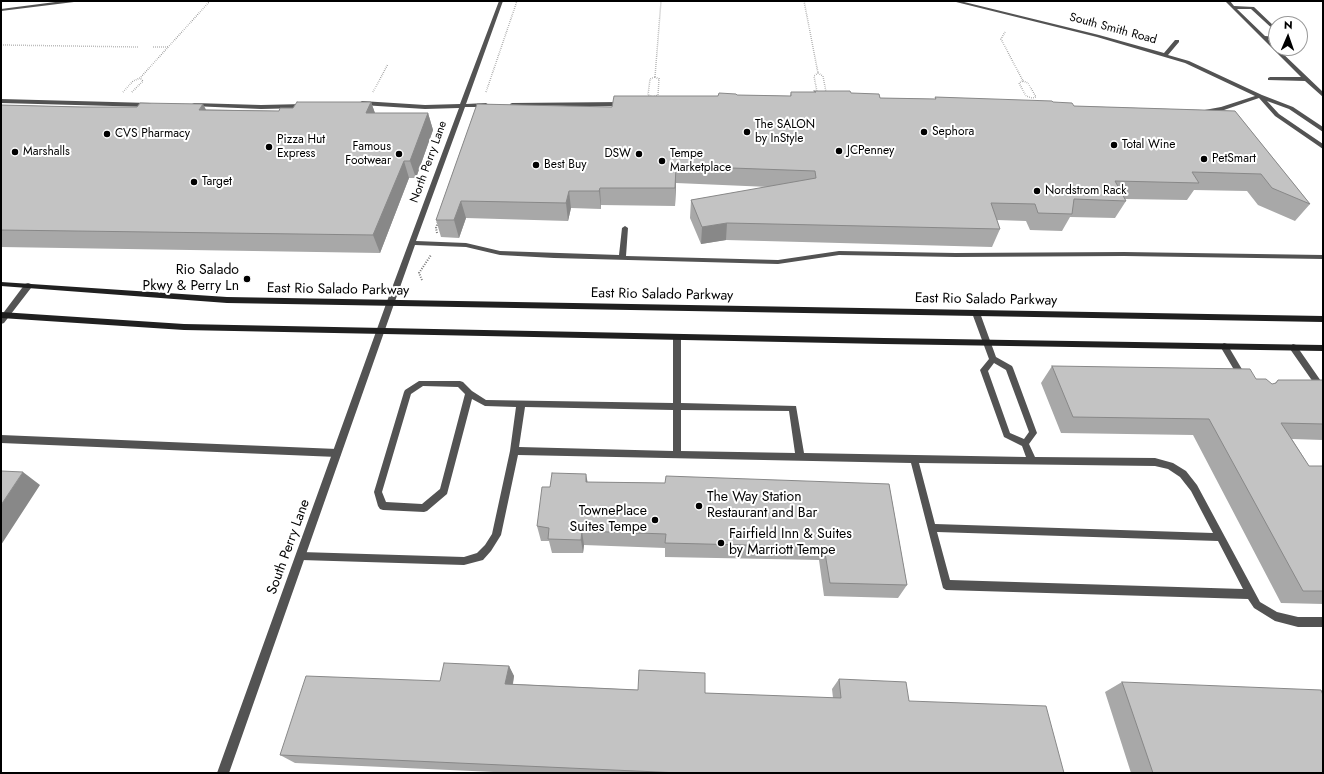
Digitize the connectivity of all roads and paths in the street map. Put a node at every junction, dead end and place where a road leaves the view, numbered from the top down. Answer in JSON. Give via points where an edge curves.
{"nodes":[{"id":1,"x":74,"y":1,"type":"edge"},
{"id":2,"x":210,"y":1,"type":"edge"},
{"id":3,"x":501,"y":1,"type":"edge"},
{"id":4,"x":517,"y":1,"type":"edge"},
{"id":5,"x":661,"y":1,"type":"edge"},
{"id":6,"x":804,"y":1,"type":"edge"},
{"id":7,"x":954,"y":1,"type":"edge"},
{"id":8,"x":1227,"y":1,"type":"edge"},
{"id":9,"x":972,"y":3,"type":"edge"},
{"id":10,"x":1233,"y":8,"type":"junction"},
{"id":11,"x":1,"y":10,"type":"edge"},
{"id":12,"x":1268,"y":23,"type":"edge"},
{"id":13,"x":1005,"y":32,"type":"dead end"},
{"id":14,"x":1263,"y":38,"type":"junction"},
{"id":15,"x":1268,"y":38,"type":"edge"},
{"id":16,"x":1177,"y":42,"type":"dead end"},
{"id":17,"x":1,"y":45,"type":"edge"},
{"id":18,"x":138,"y":47,"type":"dead end"},
{"id":19,"x":153,"y":47,"type":"dead end"},
{"id":20,"x":168,"y":47,"type":"junction"},
{"id":21,"x":1165,"y":55,"type":"junction"},
{"id":22,"x":388,"y":64,"type":"dead end"},
{"id":23,"x":818,"y":73,"type":"junction"},
{"id":24,"x":655,"y":76,"type":"junction"},
{"id":25,"x":140,"y":78,"type":"junction"},
{"id":26,"x":1270,"y":79,"type":"dead end"},
{"id":27,"x":1306,"y":79,"type":"junction"},
{"id":28,"x":1023,"y":80,"type":"junction"},
{"id":29,"x":121,"y":94,"type":"dead end"},
{"id":30,"x":129,"y":95,"type":"dead end"},
{"id":31,"x":1323,"y":95,"type":"edge"},
{"id":32,"x":1260,"y":96,"type":"junction"},
{"id":33,"x":371,"y":97,"type":"dead end"},
{"id":34,"x":488,"y":97,"type":"dead end"},
{"id":35,"x":1,"y":101,"type":"edge"},
{"id":36,"x":352,"y":103,"type":"edge"},
{"id":37,"x":627,"y":104,"type":"edge"},
{"id":38,"x":159,"y":105,"type":"edge"},
{"id":39,"x":190,"y":105,"type":"edge"},
{"id":40,"x":491,"y":105,"type":"edge"},
{"id":41,"x":505,"y":105,"type":"edge"},
{"id":42,"x":310,"y":106,"type":"edge"},
{"id":43,"x":462,"y":106,"type":"junction"},
{"id":44,"x":1193,"y":113,"type":"edge"},
{"id":45,"x":1323,"y":130,"type":"edge"},
{"id":46,"x":1323,"y":147,"type":"edge"},
{"id":47,"x":438,"y":222,"type":"edge"},
{"id":48,"x":626,"y":228,"type":"dead end"},
{"id":49,"x":438,"y":236,"type":"edge"},
{"id":50,"x":412,"y":243,"type":"junction"},
{"id":51,"x":432,"y":252,"type":"dead end"},
{"id":52,"x":1323,"y":257,"type":"edge"},
{"id":53,"x":622,"y":258,"type":"junction"},
{"id":54,"x":422,"y":280,"type":"dead end"},
{"id":55,"x":1,"y":284,"type":"edge"},
{"id":56,"x":28,"y":286,"type":"junction"},
{"id":57,"x":390,"y":304,"type":"junction"},
{"id":58,"x":976,"y":313,"type":"junction"},
{"id":59,"x":2,"y":317,"type":"edge"},
{"id":60,"x":1323,"y":318,"type":"edge"},
{"id":61,"x":381,"y":331,"type":"junction"},
{"id":62,"x":677,"y":337,"type":"junction"},
{"id":63,"x":987,"y":343,"type":"junction"},
{"id":64,"x":1224,"y":346,"type":"junction"},
{"id":65,"x":1293,"y":347,"type":"junction"},
{"id":66,"x":1323,"y":348,"type":"edge"},
{"id":67,"x":994,"y":359,"type":"junction"},
{"id":68,"x":1248,"y":386,"type":"edge"},
{"id":69,"x":1318,"y":387,"type":"edge"},
{"id":70,"x":469,"y":393,"type":"junction"},
{"id":71,"x":521,"y":404,"type":"junction"},
{"id":72,"x":677,"y":407,"type":"junction"},
{"id":73,"x":1,"y":439,"type":"edge"},
{"id":74,"x":1025,"y":444,"type":"junction"},
{"id":75,"x":514,"y":451,"type":"junction"},
{"id":76,"x":337,"y":453,"type":"junction"},
{"id":77,"x":677,"y":454,"type":"junction"},
{"id":78,"x":800,"y":457,"type":"junction"},
{"id":79,"x":914,"y":459,"type":"junction"},
{"id":80,"x":1032,"y":461,"type":"junction"},
{"id":81,"x":931,"y":528,"type":"junction"},
{"id":82,"x":1220,"y":537,"type":"junction"},
{"id":83,"x":301,"y":556,"type":"junction"},
{"id":84,"x":1250,"y":594,"type":"junction"},
{"id":85,"x":1323,"y":622,"type":"edge"},
{"id":86,"x":223,"y":773,"type":"edge"}],
"edges":[{"from":1,"to":11,"type":"street"},
{"from":2,"to":20,"type":"path"},
{"from":3,"to":43,"type":"street","name":"North Perry Lane"},
{"from":4,"to":34,"type":"path","via":[[486,91]]},
{"from":5,"to":24,"type":"path"},
{"from":6,"to":23,"type":"path"},
{"from":7,"to":9,"type":"street","name":"South Smith Road"},
{"from":8,"to":10,"type":"street"},
{"from":9,"to":21,"type":"street","name":"South Smith Road"},
{"from":10,"to":12,"type":"street","via":[[1252,8]]},
{"from":10,"to":14,"type":"street"},
{"from":13,"to":28,"type":"path","via":[[1001,39]]},
{"from":14,"to":15,"type":"street"},
{"from":14,"to":27,"type":"street"},
{"from":16,"to":21,"type":"street"},
{"from":17,"to":18,"type":"path"},
{"from":19,"to":20,"type":"path"},
{"from":20,"to":25,"type":"path"},
{"from":21,"to":32,"type":"street","name":"South Smith Road","via":[[1188,62]]},
{"from":22,"to":33,"type":"path"},
{"from":23,"to":23,"type":"path","via":[[823,76],[826,92],[817,92],[814,76]]},
{"from":24,"to":24,"type":"path","via":[[659,79],[658,95],[653,97],[648,95],[650,79]]},
{"from":25,"to":29,"type":"path","via":[[133,81]]},
{"from":25,"to":30,"type":"path","via":[[143,81]]},
{"from":26,"to":27,"type":"street"},
{"from":27,"to":31,"type":"street"},
{"from":28,"to":28,"type":"path","via":[[1028,83],[1036,97],[1026,96],[1019,83]]},
{"from":32,"to":44,"type":"street","via":[[1222,109]]},
{"from":32,"to":45,"type":"street","name":"South Smith Road","via":[[1291,108]]},
{"from":32,"to":46,"type":"street","name":"South Smith Road","via":[[1277,115]]},
{"from":35,"to":38,"type":"street"},
{"from":36,"to":43,"type":"street","via":[[425,107]]},
{"from":37,"to":41,"type":"street"},
{"from":39,"to":42,"type":"street"},
{"from":40,"to":43,"type":"street"},
{"from":43,"to":50,"type":"street","name":"North Perry Lane"},
{"from":47,"to":49,"type":"path"},
{"from":48,"to":53,"type":"street"},
{"from":50,"to":53,"type":"street","via":[[466,245],[500,252]]},
{"from":50,"to":57,"type":"street","name":"North Perry Lane"},
{"from":51,"to":54,"type":"path","via":[[419,272]]},
{"from":52,"to":53,"type":"street","via":[[839,253],[778,262]]},
{"from":55,"to":56,"type":"main road","name":"East Rio Salado Parkway"},
{"from":56,"to":57,"type":"main road","name":"East Rio Salado Parkway","via":[[228,300]]},
{"from":56,"to":59,"type":"street"},
{"from":57,"to":58,"type":"main road","name":"East Rio Salado Parkway"},
{"from":57,"to":61,"type":"street","name":"North Perry Lane"},
{"from":58,"to":60,"type":"main road","name":"East Rio Salado Parkway"},
{"from":58,"to":63,"type":"street"},
{"from":59,"to":61,"type":"main road","via":[[184,327]]},
{"from":61,"to":62,"type":"main road"},
{"from":61,"to":76,"type":"street","name":"South Perry Lane"},
{"from":62,"to":63,"type":"main road"},
{"from":62,"to":72,"type":"street"},
{"from":63,"to":64,"type":"main road"},
{"from":63,"to":67,"type":"street"},
{"from":64,"to":65,"type":"main road"},
{"from":64,"to":68,"type":"street"},
{"from":65,"to":66,"type":"main road"},
{"from":65,"to":69,"type":"street"},
{"from":67,"to":74,"type":"street","via":[[1009,368],[1033,433]]},
{"from":67,"to":74,"type":"street","via":[[984,370],[1007,435]]},
{"from":70,"to":70,"type":"street","via":[[460,384],[422,383],[408,392],[378,492],[383,506],[424,508],[444,491]]},
{"from":70,"to":71,"type":"street","via":[[485,403]]},
{"from":71,"to":72,"type":"street"},
{"from":71,"to":75,"type":"street"},
{"from":72,"to":77,"type":"street"},
{"from":72,"to":78,"type":"street","via":[[793,408]]},
{"from":73,"to":76,"type":"street"},
{"from":74,"to":80,"type":"street"},
{"from":75,"to":77,"type":"street"},
{"from":75,"to":83,"type":"street","via":[[496,535],[480,557],[464,562]]},
{"from":76,"to":83,"type":"street","name":"South Perry Lane"},
{"from":77,"to":78,"type":"street"},
{"from":78,"to":79,"type":"street"},
{"from":79,"to":80,"type":"street"},
{"from":79,"to":81,"type":"street"},
{"from":80,"to":82,"type":"street","via":[[1155,462],[1170,466],[1183,474],[1194,488]]},
{"from":81,"to":82,"type":"street"},
{"from":81,"to":84,"type":"street","via":[[946,585]]},
{"from":82,"to":84,"type":"street"},
{"from":83,"to":86,"type":"street","name":"South Perry Lane"},
{"from":84,"to":85,"type":"street","via":[[1257,605],[1275,616],[1298,622]]}]}
